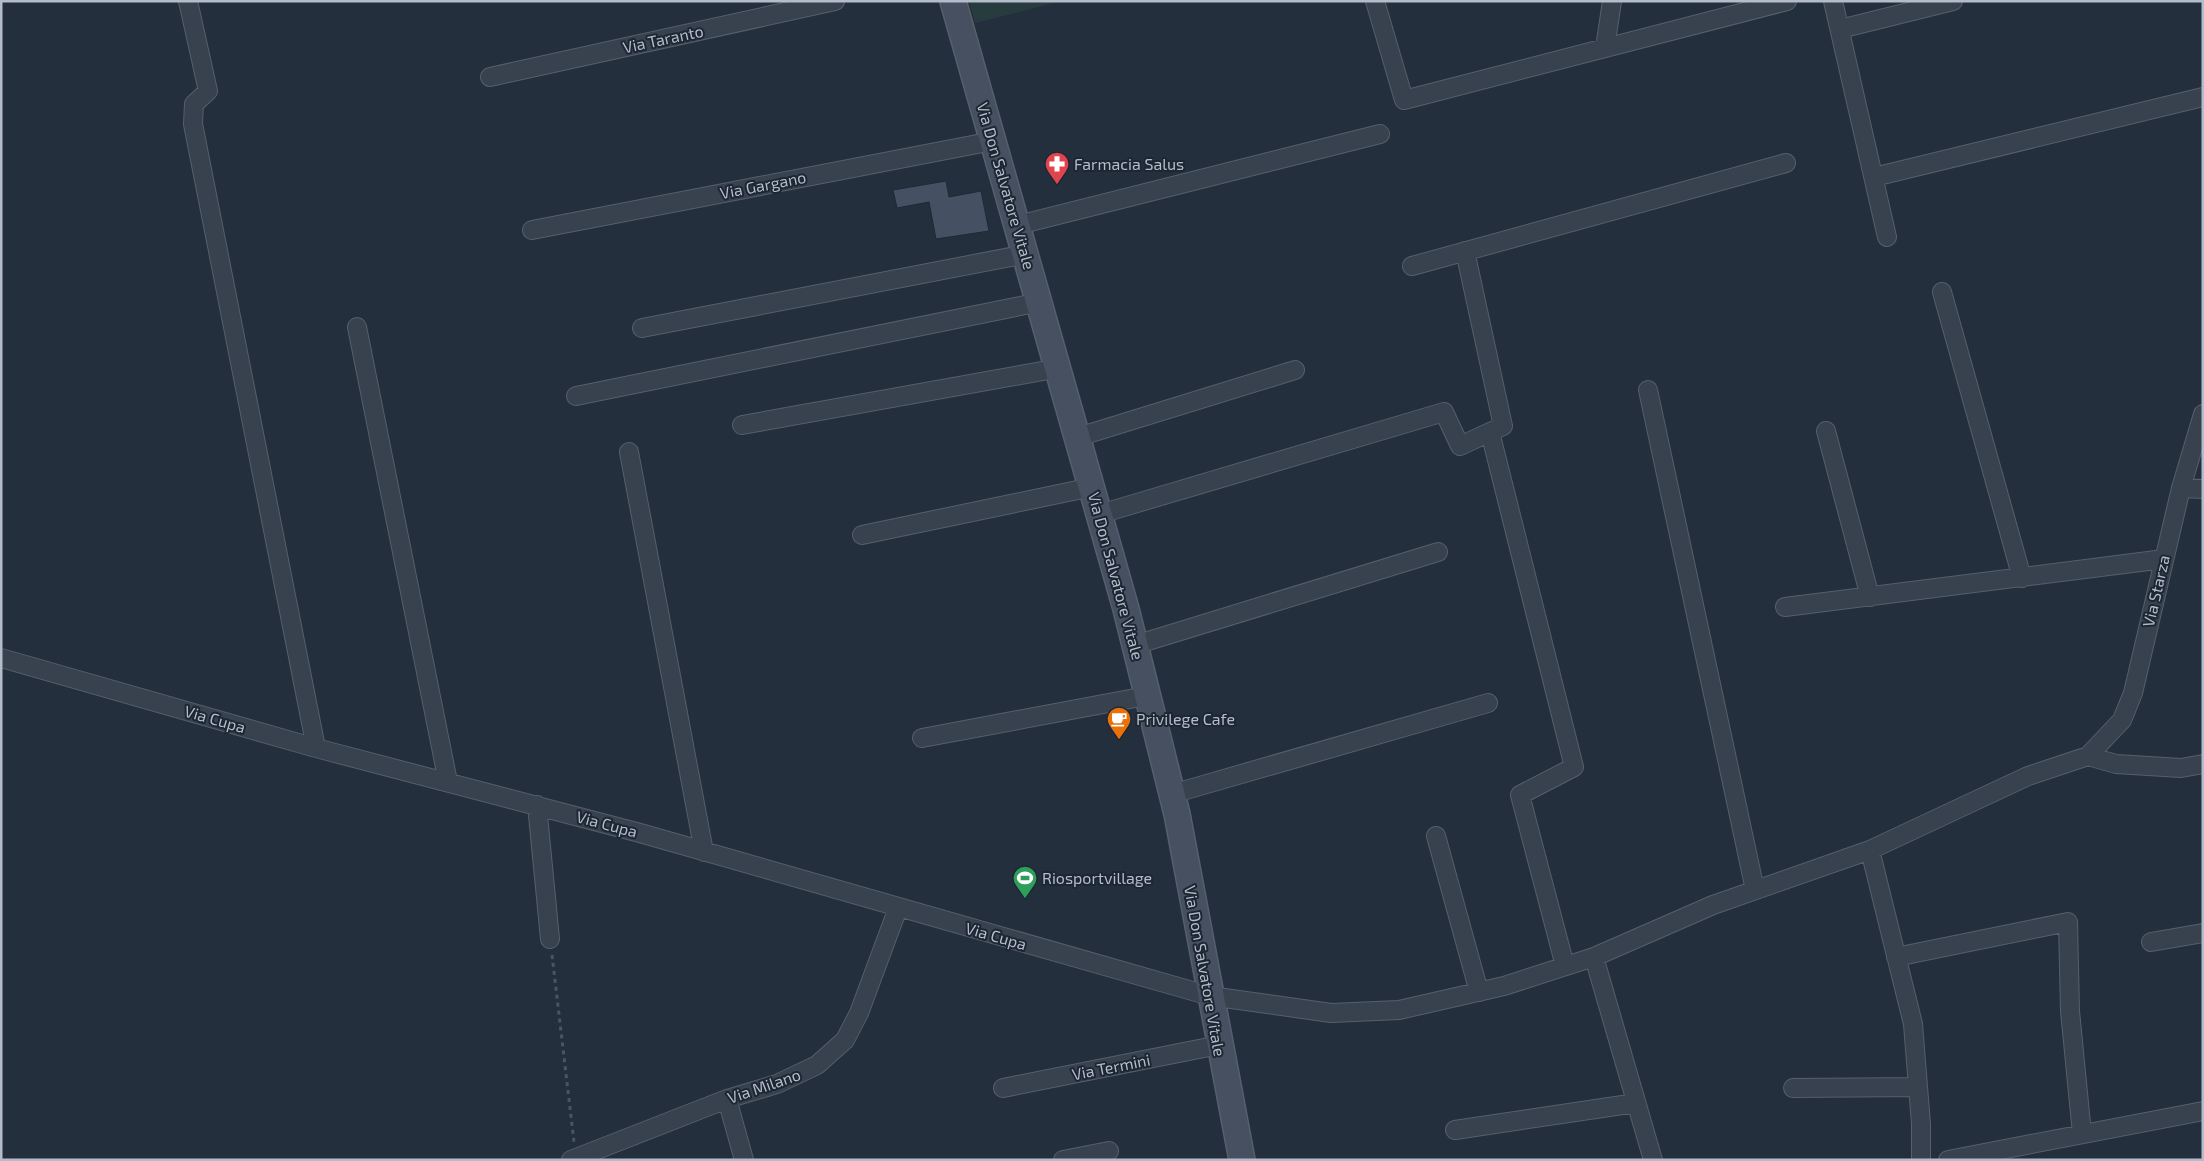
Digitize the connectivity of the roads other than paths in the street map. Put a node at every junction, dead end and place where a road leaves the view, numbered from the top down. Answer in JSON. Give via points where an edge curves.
{"nodes":[{"id":1,"x":188,"y":1,"type":"edge"},
{"id":2,"x":835,"y":1,"type":"edge"},
{"id":3,"x":952,"y":1,"type":"edge"},
{"id":4,"x":1375,"y":1,"type":"edge"},
{"id":5,"x":1612,"y":1,"type":"edge"},
{"id":6,"x":1787,"y":1,"type":"edge"},
{"id":7,"x":1833,"y":1,"type":"edge"},
{"id":8,"x":1953,"y":1,"type":"edge"},
{"id":9,"x":1840,"y":30,"type":"junction"},
{"id":10,"x":1605,"y":48,"type":"junction"},
{"id":11,"x":490,"y":77,"type":"dead end"},
{"id":12,"x":2203,"y":97,"type":"edge"},
{"id":13,"x":1380,"y":134,"type":"dead end"},
{"id":14,"x":993,"y":141,"type":"junction"},
{"id":15,"x":1786,"y":163,"type":"dead end"},
{"id":16,"x":1874,"y":177,"type":"junction"},
{"id":17,"x":1018,"y":225,"type":"junction"},
{"id":18,"x":532,"y":230,"type":"dead end"},
{"id":19,"x":1887,"y":238,"type":"dead end"},
{"id":20,"x":1465,"y":251,"type":"junction"},
{"id":21,"x":1026,"y":254,"type":"junction"},
{"id":22,"x":1412,"y":266,"type":"dead end"},
{"id":23,"x":1942,"y":292,"type":"dead end"},
{"id":24,"x":1040,"y":302,"type":"junction"},
{"id":25,"x":357,"y":327,"type":"dead end"},
{"id":26,"x":642,"y":328,"type":"dead end"},
{"id":27,"x":1059,"y":368,"type":"junction"},
{"id":28,"x":1295,"y":370,"type":"dead end"},
{"id":29,"x":1648,"y":390,"type":"dead end"},
{"id":30,"x":576,"y":396,"type":"dead end"},
{"id":31,"x":2203,"y":414,"type":"edge"},
{"id":32,"x":742,"y":425,"type":"dead end"},
{"id":33,"x":1826,"y":431,"type":"dead end"},
{"id":34,"x":1490,"y":432,"type":"junction"},
{"id":35,"x":1078,"y":437,"type":"junction"},
{"id":36,"x":629,"y":452,"type":"dead end"},
{"id":37,"x":1092,"y":487,"type":"junction"},
{"id":38,"x":2181,"y":488,"type":"junction"},
{"id":39,"x":2203,"y":489,"type":"edge"},
{"id":40,"x":1100,"y":514,"type":"junction"},
{"id":41,"x":862,"y":535,"type":"dead end"},
{"id":42,"x":1438,"y":552,"type":"dead end"},
{"id":43,"x":2164,"y":559,"type":"junction"},
{"id":44,"x":2022,"y":578,"type":"junction"},
{"id":45,"x":1870,"y":597,"type":"junction"},
{"id":46,"x":1785,"y":608,"type":"dead end"},
{"id":47,"x":1135,"y":645,"type":"junction"},
{"id":48,"x":1,"y":658,"type":"edge"},
{"id":49,"x":1146,"y":696,"type":"junction"},
{"id":50,"x":1488,"y":704,"type":"dead end"},
{"id":51,"x":922,"y":738,"type":"dead end"},
{"id":52,"x":316,"y":748,"type":"junction"},
{"id":53,"x":2088,"y":756,"type":"junction"},
{"id":54,"x":2203,"y":764,"type":"edge"},
{"id":55,"x":448,"y":782,"type":"junction"},
{"id":56,"x":1172,"y":794,"type":"junction"},
{"id":57,"x":537,"y":806,"type":"junction"},
{"id":58,"x":1436,"y":836,"type":"dead end"},
{"id":59,"x":1870,"y":850,"type":"junction"},
{"id":60,"x":704,"y":852,"type":"junction"},
{"id":61,"x":1755,"y":890,"type":"junction"},
{"id":62,"x":898,"y":908,"type":"junction"},
{"id":63,"x":2203,"y":933,"type":"edge"},
{"id":64,"x":550,"y":939,"type":"road end"},
{"id":65,"x":2150,"y":942,"type":"dead end"},
{"id":66,"x":1594,"y":957,"type":"junction"},
{"id":67,"x":1896,"y":957,"type":"junction"},
{"id":68,"x":1565,"y":966,"type":"junction"},
{"id":69,"x":1479,"y":992,"type":"junction"},
{"id":70,"x":1210,"y":996,"type":"junction"},
{"id":71,"x":1219,"y":1045,"type":"junction"},
{"id":72,"x":1918,"y":1087,"type":"junction"},
{"id":73,"x":1004,"y":1088,"type":"dead end"},
{"id":74,"x":1793,"y":1088,"type":"dead end"},
{"id":75,"x":727,"y":1099,"type":"junction"},
{"id":76,"x":1636,"y":1103,"type":"junction"},
{"id":77,"x":2203,"y":1111,"type":"edge"},
{"id":78,"x":1455,"y":1130,"type":"dead end"},
{"id":79,"x":2082,"y":1134,"type":"junction"},
{"id":80,"x":1109,"y":1151,"type":"dead end"},
{"id":81,"x":574,"y":1159,"type":"edge"},
{"id":82,"x":744,"y":1160,"type":"edge"},
{"id":83,"x":1063,"y":1160,"type":"edge"},
{"id":84,"x":1242,"y":1160,"type":"edge"},
{"id":85,"x":1653,"y":1160,"type":"edge"},
{"id":86,"x":1921,"y":1160,"type":"edge"},
{"id":87,"x":1948,"y":1160,"type":"edge"}],
"edges":[{"from":1,"to":52,"type":"street","via":[[208,91],[194,104],[193,124]]},
{"from":2,"to":11,"type":"street","name":"Via Taranto"},
{"from":3,"to":14,"type":"street","name":"Via Don Salvatore Vitale"},
{"from":4,"to":10,"type":"street","via":[[1404,100]]},
{"from":5,"to":10,"type":"street"},
{"from":6,"to":10,"type":"street"},
{"from":7,"to":9,"type":"street"},
{"from":8,"to":9,"type":"street"},
{"from":9,"to":16,"type":"street"},
{"from":12,"to":16,"type":"street"},
{"from":13,"to":17,"type":"street"},
{"from":14,"to":17,"type":"street","name":"Via Don Salvatore Vitale"},
{"from":14,"to":18,"type":"street","name":"Via Gargano"},
{"from":15,"to":20,"type":"street"},
{"from":16,"to":19,"type":"street"},
{"from":17,"to":21,"type":"street","name":"Via Don Salvatore Vitale"},
{"from":20,"to":22,"type":"street"},
{"from":20,"to":34,"type":"street","via":[[1504,426]]},
{"from":21,"to":24,"type":"street","name":"Via Don Salvatore Vitale"},
{"from":21,"to":26,"type":"street"},
{"from":23,"to":44,"type":"street"},
{"from":24,"to":27,"type":"street","name":"Via Don Salvatore Vitale"},
{"from":24,"to":30,"type":"street"},
{"from":25,"to":55,"type":"street"},
{"from":27,"to":32,"type":"street"},
{"from":27,"to":35,"type":"street","name":"Via Don Salvatore Vitale"},
{"from":28,"to":35,"type":"street"},
{"from":29,"to":61,"type":"street"},
{"from":31,"to":38,"type":"street","name":"Via Starza"},
{"from":33,"to":45,"type":"street"},
{"from":34,"to":40,"type":"street","via":[[1460,446],[1444,412]]},
{"from":34,"to":68,"type":"street","via":[[1574,768],[1520,796]]},
{"from":35,"to":37,"type":"street","name":"Via Don Salvatore Vitale"},
{"from":36,"to":60,"type":"street"},
{"from":37,"to":40,"type":"street","name":"Via Don Salvatore Vitale"},
{"from":37,"to":41,"type":"street"},
{"from":38,"to":39,"type":"street"},
{"from":38,"to":43,"type":"street","name":"Via Starza"},
{"from":40,"to":47,"type":"street","name":"Via Don Salvatore Vitale"},
{"from":42,"to":47,"type":"street"},
{"from":43,"to":44,"type":"street"},
{"from":43,"to":53,"type":"street","name":"Via Starza","via":[[2133,693],[2122,720]]},
{"from":44,"to":45,"type":"street"},
{"from":45,"to":46,"type":"street"},
{"from":47,"to":49,"type":"street","name":"Via Don Salvatore Vitale"},
{"from":48,"to":52,"type":"street","name":"Via Cupa"},
{"from":49,"to":51,"type":"street"},
{"from":49,"to":56,"type":"street","name":"Via Don Salvatore Vitale"},
{"from":50,"to":56,"type":"street"},
{"from":52,"to":55,"type":"street","name":"Via Cupa"},
{"from":53,"to":54,"type":"street","via":[[2116,764],[2182,768]]},
{"from":53,"to":59,"type":"street","name":"Via Cupa","via":[[2028,776]]},
{"from":55,"to":57,"type":"street","name":"Via Cupa"},
{"from":56,"to":70,"type":"street","name":"Via Don Salvatore Vitale"},
{"from":57,"to":60,"type":"street","name":"Via Cupa"},
{"from":57,"to":64,"type":"street"},
{"from":58,"to":69,"type":"street"},
{"from":59,"to":61,"type":"street","name":"Via Cupa"},
{"from":59,"to":67,"type":"street"},
{"from":60,"to":62,"type":"street","name":"Via Cupa"},
{"from":61,"to":66,"type":"street","name":"Via Cupa"},
{"from":62,"to":70,"type":"street","name":"Via Cupa"},
{"from":62,"to":75,"type":"street","name":"Via Milano","via":[[846,1040],[817,1065],[796,1077]]},
{"from":63,"to":65,"type":"street"},
{"from":66,"to":68,"type":"street","name":"Via Cupa"},
{"from":66,"to":76,"type":"street"},
{"from":67,"to":72,"type":"street","via":[[1913,1024]]},
{"from":67,"to":79,"type":"street","via":[[2068,922],[2070,1011]]},
{"from":68,"to":69,"type":"street","name":"Via Cupa"},
{"from":69,"to":70,"type":"street","name":"Via Cupa","via":[[1399,1010],[1331,1012]]},
{"from":70,"to":71,"type":"street","name":"Via Don Salvatore Vitale"},
{"from":71,"to":73,"type":"street","name":"Via Termini"},
{"from":71,"to":84,"type":"street","name":"Via Don Salvatore Vitale"},
{"from":72,"to":74,"type":"street"},
{"from":72,"to":86,"type":"street"},
{"from":75,"to":81,"type":"street","name":"Via Milano"},
{"from":75,"to":82,"type":"street"},
{"from":76,"to":78,"type":"street"},
{"from":76,"to":85,"type":"street"},
{"from":77,"to":79,"type":"street"},
{"from":79,"to":87,"type":"street"},
{"from":80,"to":83,"type":"street"}]}
